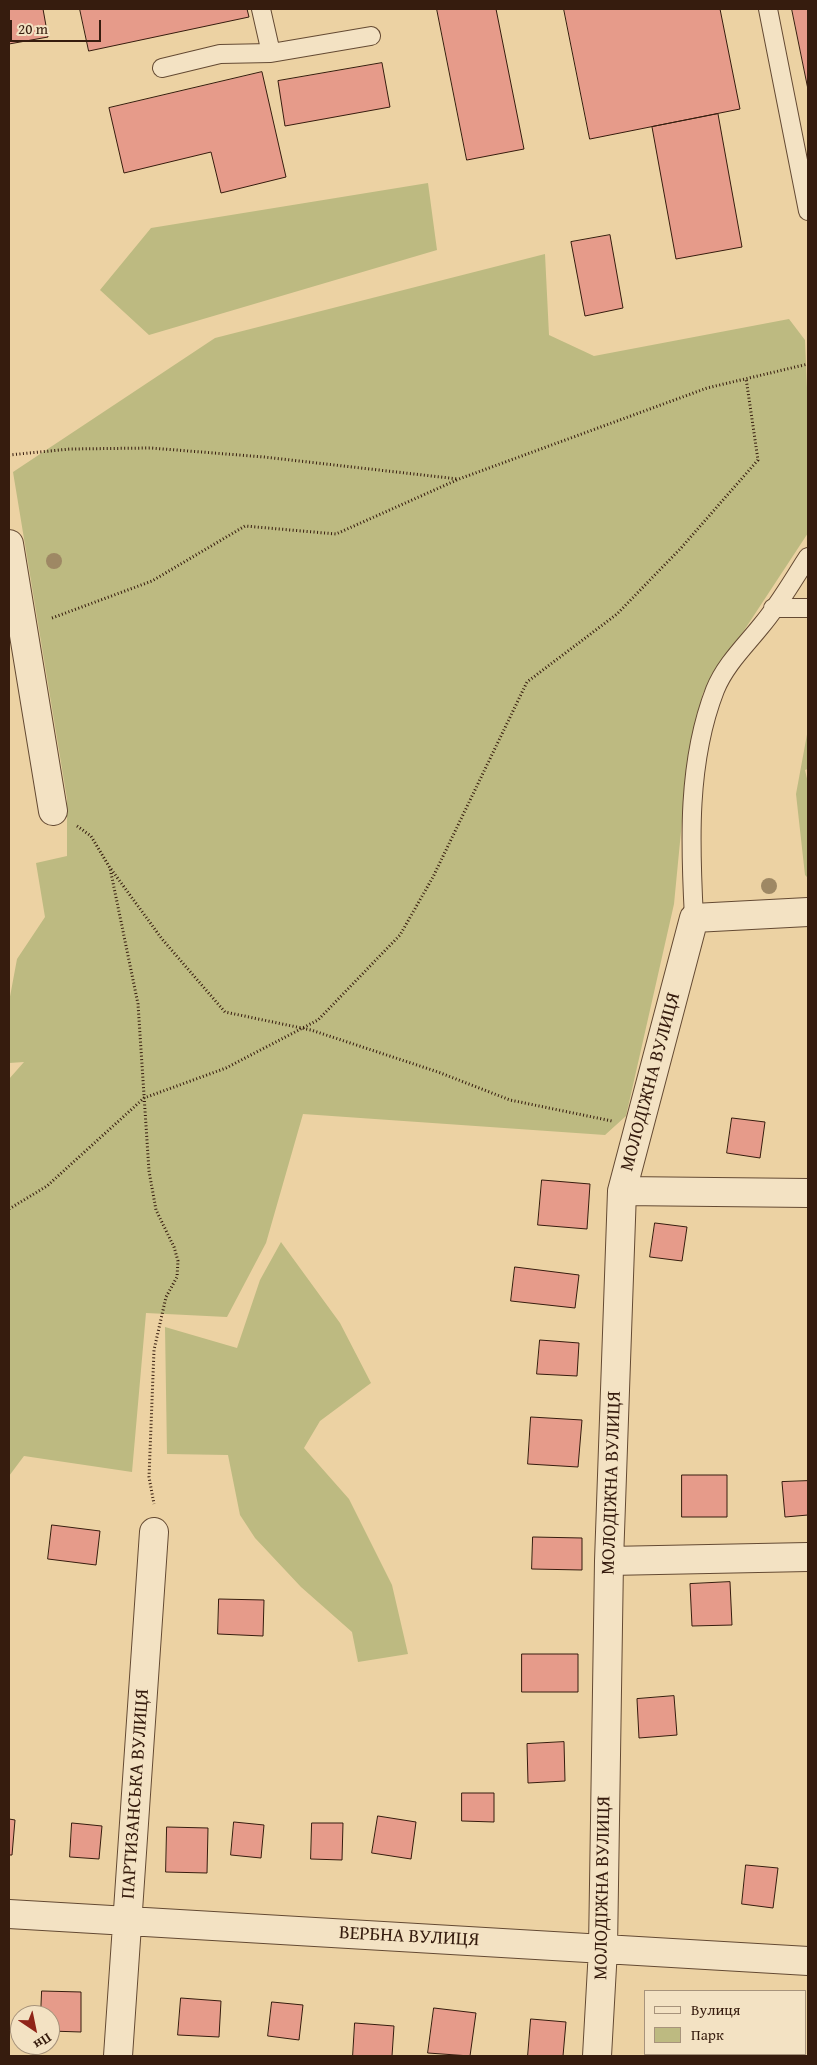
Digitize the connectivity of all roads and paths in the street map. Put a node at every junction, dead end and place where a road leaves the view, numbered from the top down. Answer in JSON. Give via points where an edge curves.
{"nodes":[{"id":1,"x":261,"y":9,"type":"edge"},
{"id":2,"x":768,"y":9,"type":"edge"},
{"id":3,"x":370,"y":36,"type":"dead end"},
{"id":4,"x":271,"y":53,"type":"junction"},
{"id":5,"x":162,"y":68,"type":"dead end"},
{"id":6,"x":808,"y":211,"type":"edge"},
{"id":7,"x":808,"y":364,"type":"edge"},
{"id":8,"x":746,"y":378,"type":"junction"},
{"id":9,"x":9,"y":455,"type":"edge"},
{"id":10,"x":459,"y":479,"type":"junction"},
{"id":11,"x":9,"y":544,"type":"edge"},
{"id":12,"x":808,"y":557,"type":"edge"},
{"id":13,"x":773,"y":608,"type":"junction"},
{"id":14,"x":808,"y":608,"type":"edge"},
{"id":15,"x":22,"y":623,"type":"junction"},
{"id":16,"x":53,"y":811,"type":"joint"},
{"id":17,"x":110,"y":868,"type":"junction"},
{"id":18,"x":808,"y":912,"type":"edge"},
{"id":19,"x":694,"y":918,"type":"junction"},
{"id":20,"x":303,"y":1028,"type":"junction"},
{"id":21,"x":144,"y":1098,"type":"junction"},
{"id":22,"x":640,"y":1126,"type":"junction"},
{"id":23,"x":622,"y":1191,"type":"junction"},
{"id":24,"x":808,"y":1193,"type":"edge"},
{"id":25,"x":9,"y":1209,"type":"edge"},
{"id":26,"x":154,"y":1532,"type":"joint"},
{"id":27,"x":808,"y":1557,"type":"edge"},
{"id":28,"x":609,"y":1561,"type":"junction"},
{"id":29,"x":9,"y":1914,"type":"edge"},
{"id":30,"x":127,"y":1920,"type":"junction"},
{"id":31,"x":603,"y":1949,"type":"junction"},
{"id":32,"x":808,"y":1961,"type":"edge"},
{"id":33,"x":118,"y":2056,"type":"edge"},
{"id":34,"x":597,"y":2056,"type":"edge"}],
"edges":[{"from":1,"to":4,"type":"lane"},
{"from":2,"to":6,"type":"lane"},
{"from":3,"to":4,"type":"lane"},
{"from":4,"to":5,"type":"lane","via":[[220,54]]},
{"from":7,"to":8,"type":"path"},
{"from":8,"to":10,"type":"path","via":[[707,388]]},
{"from":8,"to":20,"type":"path","via":[[758,460],[681,548],[617,614],[527,682],[433,877],[400,935],[318,1020]]},
{"from":9,"to":10,"type":"path","via":[[70,449],[151,448]]},
{"from":10,"to":15,"type":"path","via":[[336,534],[245,526],[152,582],[60,616]]},
{"from":11,"to":15,"type":"street"},
{"from":12,"to":13,"type":"lane"},
{"from":13,"to":14,"type":"lane"},
{"from":13,"to":19,"type":"lane","via":[[740,649],[715,689],[702,734],[690,826]]},
{"from":15,"to":16,"type":"street"},
{"from":16,"to":17,"type":"path","via":[[91,836]]},
{"from":17,"to":20,"type":"path","via":[[162,939],[225,1012]]},
{"from":17,"to":21,"type":"path","via":[[138,1004]]},
{"from":18,"to":19,"type":"street"},
{"from":19,"to":22,"type":"street","name":"МОЛОДІЖНА ВУЛИЦЯ"},
{"from":20,"to":21,"type":"path","via":[[226,1068]]},
{"from":20,"to":22,"type":"path","via":[[438,1072],[510,1100]]},
{"from":21,"to":25,"type":"path","via":[[47,1186]]},
{"from":21,"to":26,"type":"path","via":[[149,1171],[156,1210],[178,1261],[177,1277],[166,1297],[154,1350],[149,1477]]},
{"from":22,"to":23,"type":"street","name":"МОЛОДІЖНА ВУЛИЦЯ"},
{"from":23,"to":24,"type":"street"},
{"from":23,"to":28,"type":"street","name":"МОЛОДІЖНА ВУЛИЦЯ"},
{"from":26,"to":30,"type":"street","name":"ПАРТИЗАНСЬКА ВУЛИЦЯ"},
{"from":27,"to":28,"type":"street"},
{"from":28,"to":31,"type":"street","name":"МОЛОДІЖНА ВУЛИЦЯ"},
{"from":29,"to":30,"type":"street","name":"ВЕРБНА ВУЛИЦЯ"},
{"from":30,"to":31,"type":"street","name":"ВЕРБНА ВУЛИЦЯ"},
{"from":30,"to":33,"type":"street","name":"ПАРТИЗАНСЬКА ВУЛИЦЯ"},
{"from":31,"to":32,"type":"street","name":"ВЕРБНА ВУЛИЦЯ"},
{"from":31,"to":34,"type":"street","name":"МОЛОДІЖНА ВУЛИЦЯ"}]}
